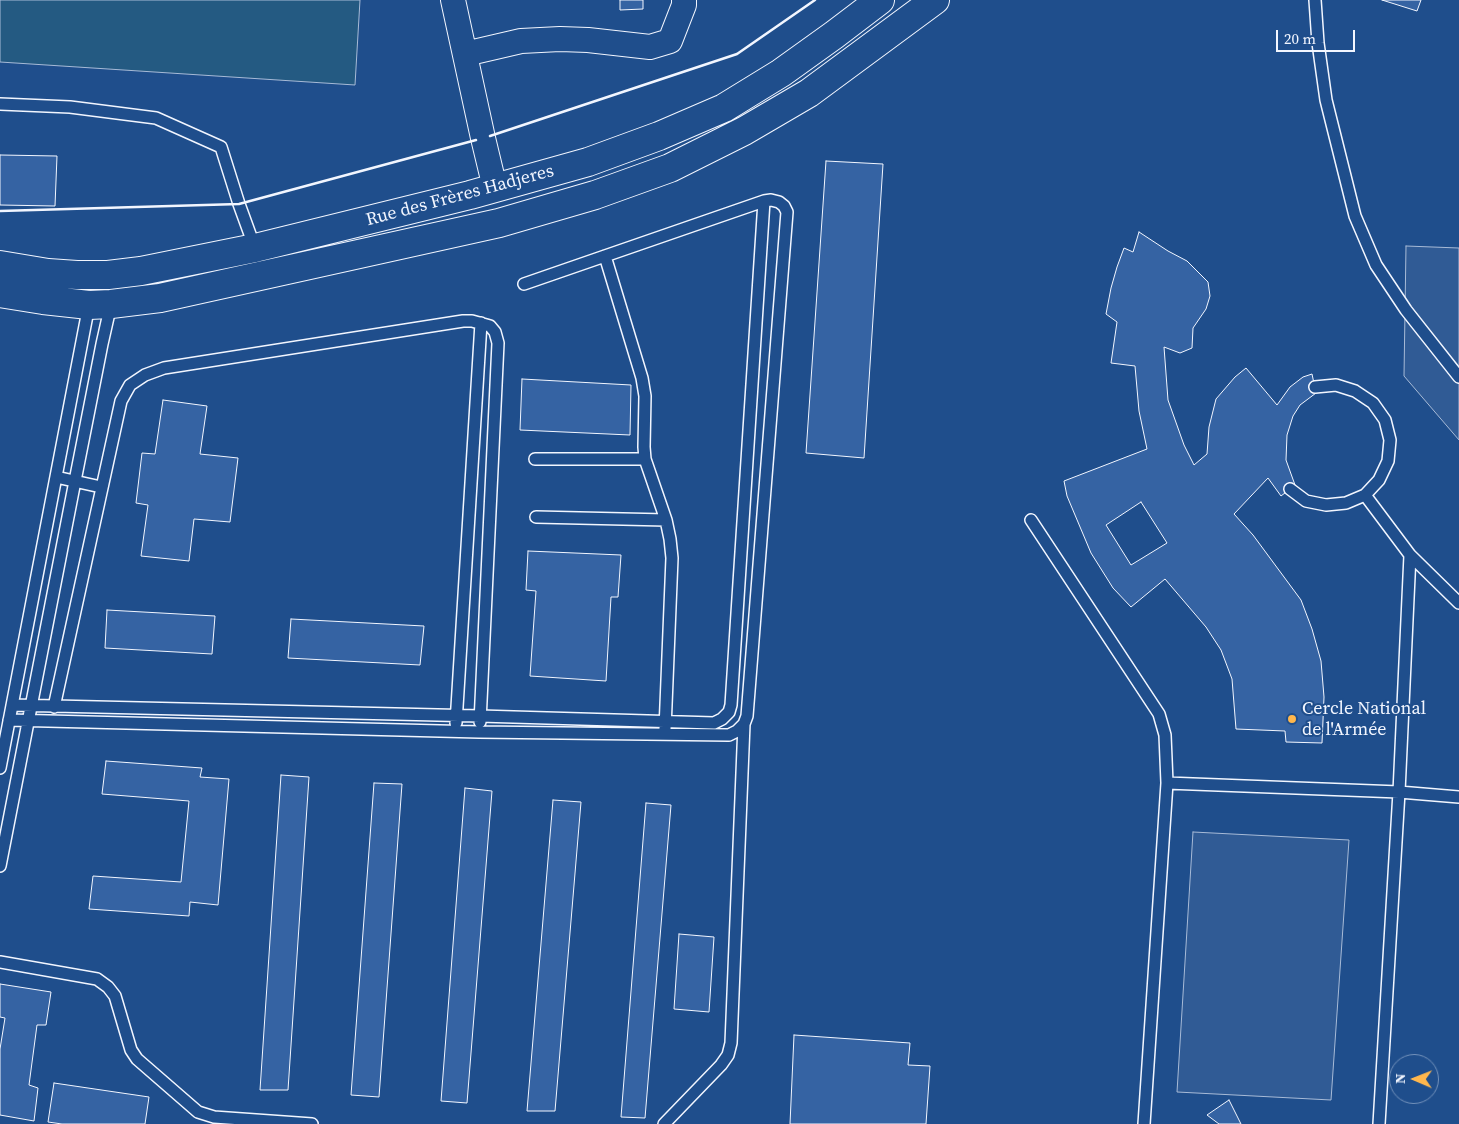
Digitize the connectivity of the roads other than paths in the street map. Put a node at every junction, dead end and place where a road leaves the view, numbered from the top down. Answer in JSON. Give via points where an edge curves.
{"nodes":[{"id":1,"x":453,"y":0,"type":"edge"},
{"id":2,"x":684,"y":0,"type":"edge"},
{"id":3,"x":880,"y":0,"type":"edge"},
{"id":4,"x":935,"y":0,"type":"edge"},
{"id":5,"x":1315,"y":0,"type":"edge"},
{"id":6,"x":465,"y":54,"type":"junction"},
{"id":7,"x":0,"y":104,"type":"edge"},
{"id":8,"x":491,"y":190,"type":"junction"},
{"id":9,"x":764,"y":201,"type":"junction"},
{"id":10,"x":518,"y":218,"type":"junction"},
{"id":11,"x":481,"y":227,"type":"junction"},
{"id":12,"x":255,"y":248,"type":"junction"},
{"id":13,"x":605,"y":256,"type":"junction"},
{"id":14,"x":0,"y":265,"type":"edge"},
{"id":15,"x":94,"y":275,"type":"junction"},
{"id":16,"x":524,"y":284,"type":"dead end"},
{"id":17,"x":0,"y":294,"type":"edge"},
{"id":18,"x":100,"y":304,"type":"junction"},
{"id":19,"x":481,"y":323,"type":"junction"},
{"id":20,"x":1459,"y":376,"type":"edge"},
{"id":21,"x":1315,"y":387,"type":"dead end"},
{"id":22,"x":535,"y":459,"type":"dead end"},
{"id":23,"x":645,"y":459,"type":"junction"},
{"id":24,"x":56,"y":477,"type":"junction"},
{"id":25,"x":75,"y":481,"type":"junction"},
{"id":26,"x":101,"y":487,"type":"junction"},
{"id":27,"x":1290,"y":490,"type":"dead end"},
{"id":28,"x":1365,"y":495,"type":"junction"},
{"id":29,"x":536,"y":517,"type":"dead end"},
{"id":30,"x":666,"y":520,"type":"junction"},
{"id":31,"x":1032,"y":520,"type":"dead end"},
{"id":32,"x":1410,"y":555,"type":"junction"},
{"id":33,"x":1459,"y":603,"type":"edge"},
{"id":34,"x":12,"y":705,"type":"junction"},
{"id":35,"x":31,"y":706,"type":"junction"},
{"id":36,"x":54,"y":707,"type":"junction"},
{"id":37,"x":456,"y":716,"type":"junction"},
{"id":38,"x":480,"y":716,"type":"junction"},
{"id":39,"x":9,"y":720,"type":"junction"},
{"id":40,"x":28,"y":720,"type":"junction"},
{"id":41,"x":666,"y":722,"type":"junction"},
{"id":42,"x":744,"y":724,"type":"junction"},
{"id":43,"x":455,"y":731,"type":"junction"},
{"id":44,"x":479,"y":732,"type":"junction"},
{"id":45,"x":665,"y":735,"type":"junction"},
{"id":46,"x":0,"y":768,"type":"edge"},
{"id":47,"x":1167,"y":783,"type":"junction"},
{"id":48,"x":1399,"y":792,"type":"junction"},
{"id":49,"x":1459,"y":798,"type":"edge"},
{"id":50,"x":0,"y":866,"type":"edge"},
{"id":51,"x":0,"y":962,"type":"edge"},
{"id":52,"x":312,"y":1124,"type":"edge"},
{"id":53,"x":664,"y":1124,"type":"edge"},
{"id":54,"x":1144,"y":1124,"type":"edge"},
{"id":55,"x":1379,"y":1124,"type":"edge"}],
"edges":[{"from":1,"to":6,"type":"street"},
{"from":2,"to":6,"type":"street","via":[[670,41],[650,47],[560,39],[521,41]]},
{"from":3,"to":8,"type":"main road","name":"Rue des Frères Hadjeres","via":[[781,73],[724,108],[588,162]]},
{"from":4,"to":10,"type":"main road","via":[[809,93],[744,131],[670,168]]},
{"from":5,"to":20,"type":"lane","via":[[1326,100],[1355,216],[1376,265],[1406,310]]},
{"from":6,"to":8,"type":"street"},
{"from":7,"to":12,"type":"lane","via":[[70,107],[156,118],[221,147]]},
{"from":8,"to":10,"type":"main road","via":[[515,194]]},
{"from":8,"to":11,"type":"main road","via":[[469,207]]},
{"from":8,"to":12,"type":"main road","name":"Rue des Frères Hadjeres"},
{"from":9,"to":13,"type":"lane"},
{"from":9,"to":41,"type":"lane","via":[[731,705],[722,720],[714,723]]},
{"from":9,"to":42,"type":"lane","via":[[779,202],[787,212]]},
{"from":10,"to":11,"type":"main road"},
{"from":11,"to":18,"type":"main road","via":[[160,298]]},
{"from":12,"to":15,"type":"main road","name":"Rue des Frères Hadjeres","via":[[141,271]]},
{"from":13,"to":16,"type":"lane"},
{"from":13,"to":23,"type":"lane","via":[[646,396]]},
{"from":14,"to":15,"type":"main road","name":"Rue des Frères Hadjeres","via":[[48,273]]},
{"from":15,"to":18,"type":"main road"},
{"from":17,"to":18,"type":"main road"},
{"from":18,"to":24,"type":"lane"},
{"from":18,"to":25,"type":"lane","via":[[102,344]]},
{"from":19,"to":26,"type":"lane","via":[[463,321],[164,368],[145,375],[130,385],[121,401]]},
{"from":19,"to":37,"type":"lane"},
{"from":19,"to":38,"type":"lane","via":[[490,326],[498,343]]},
{"from":21,"to":28,"type":"lane","via":[[1336,385],[1356,391],[1373,403],[1385,420],[1390,440],[1388,461],[1379,480]]},
{"from":22,"to":23,"type":"lane"},
{"from":23,"to":30,"type":"lane"},
{"from":24,"to":25,"type":"lane"},
{"from":24,"to":34,"type":"lane"},
{"from":25,"to":26,"type":"lane"},
{"from":25,"to":35,"type":"lane"},
{"from":26,"to":36,"type":"lane"},
{"from":27,"to":28,"type":"lane","via":[[1306,501],[1326,505],[1346,503]]},
{"from":28,"to":32,"type":"lane"},
{"from":29,"to":30,"type":"lane"},
{"from":30,"to":41,"type":"lane","via":[[672,558]]},
{"from":31,"to":47,"type":"lane","via":[[1160,714],[1165,735]]},
{"from":32,"to":33,"type":"lane"},
{"from":32,"to":48,"type":"lane"},
{"from":34,"to":35,"type":"lane"},
{"from":34,"to":39,"type":"lane"},
{"from":35,"to":36,"type":"lane"},
{"from":35,"to":40,"type":"lane"},
{"from":36,"to":37,"type":"lane"},
{"from":37,"to":38,"type":"lane"},
{"from":37,"to":43,"type":"lane"},
{"from":38,"to":41,"type":"lane"},
{"from":38,"to":44,"type":"lane"},
{"from":39,"to":40,"type":"lane"},
{"from":39,"to":46,"type":"lane"},
{"from":40,"to":43,"type":"lane"},
{"from":40,"to":50,"type":"lane"},
{"from":41,"to":45,"type":"lane"},
{"from":42,"to":45,"type":"lane","via":[[729,735]]},
{"from":42,"to":53,"type":"lane","via":[[731,1043],[721,1065]]},
{"from":43,"to":44,"type":"lane"},
{"from":44,"to":45,"type":"lane"},
{"from":47,"to":48,"type":"lane"},
{"from":47,"to":54,"type":"lane"},
{"from":48,"to":49,"type":"lane"},
{"from":48,"to":55,"type":"lane"},
{"from":51,"to":52,"type":"lane","via":[[97,979],[108,987],[115,996],[131,1050],[198,1112],[214,1117]]}]}
